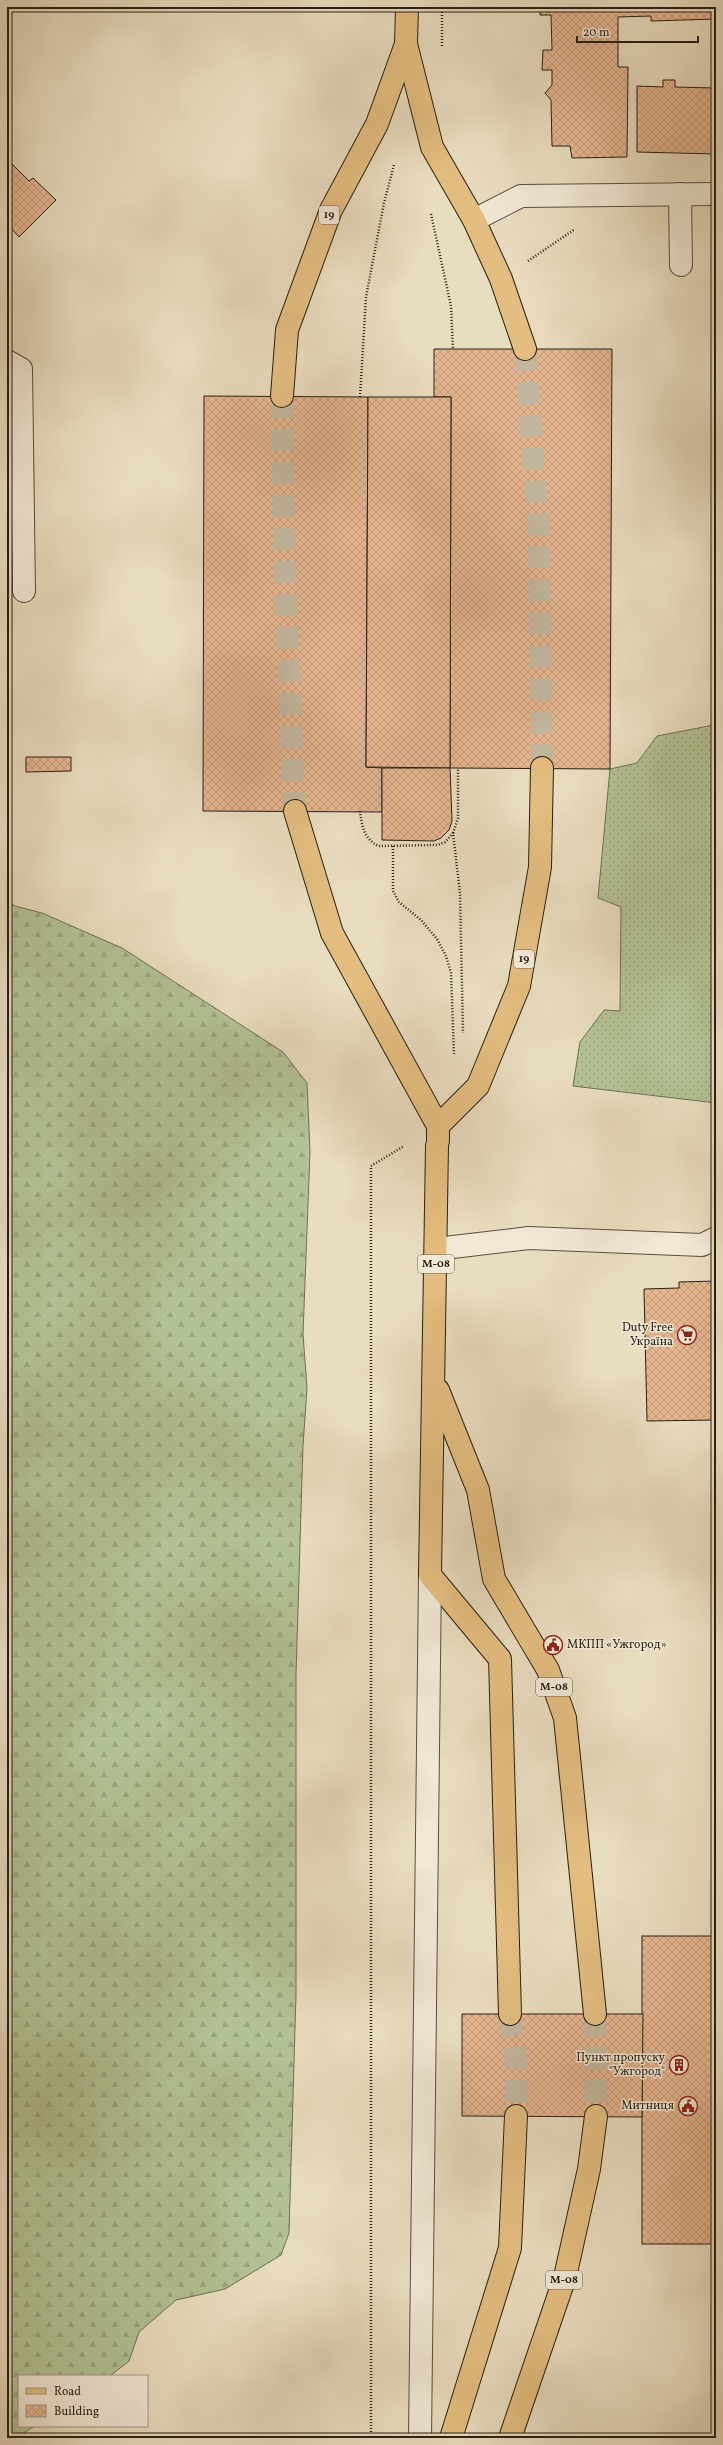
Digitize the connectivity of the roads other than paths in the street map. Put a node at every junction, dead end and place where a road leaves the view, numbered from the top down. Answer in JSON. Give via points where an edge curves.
{"nodes":[{"id":1,"x":407,"y":7,"type":"edge"},
{"id":2,"x":406,"y":44,"type":"junction"},
{"id":3,"x":680,"y":194,"type":"junction"},
{"id":4,"x":716,"y":194,"type":"edge"},
{"id":5,"x":474,"y":220,"type":"junction"},
{"id":6,"x":681,"y":265,"type":"dead end"},
{"id":7,"x":525,"y":349,"type":"tunnel mouth"},
{"id":8,"x":7,"y":361,"type":"edge"},
{"id":9,"x":282,"y":396,"type":"tunnel mouth"},
{"id":10,"x":24,"y":591,"type":"dead end"},
{"id":11,"x":542,"y":768,"type":"tunnel mouth"},
{"id":12,"x":295,"y":811,"type":"tunnel mouth"},
{"id":13,"x":438,"y":1136,"type":"junction"},
{"id":14,"x":711,"y":1244,"type":"edge"},
{"id":15,"x":436,"y":1249,"type":"junction"},
{"id":16,"x":435,"y":1382,"type":"junction"},
{"id":17,"x":430,"y":1575,"type":"junction"},
{"id":18,"x":510,"y":2014,"type":"tunnel mouth"},
{"id":19,"x":595,"y":2014,"type":"tunnel mouth"},
{"id":20,"x":516,"y":2116,"type":"tunnel mouth"},
{"id":21,"x":596,"y":2116,"type":"tunnel mouth"},
{"id":22,"x":420,"y":2438,"type":"edge"},
{"id":23,"x":451,"y":2438,"type":"edge"},
{"id":24,"x":510,"y":2438,"type":"edge"}],
"edges":[{"from":1,"to":2,"type":"main road","number":"19"},
{"from":2,"to":5,"type":"main road","number":"19","via":[[432,147]]},
{"from":2,"to":9,"type":"main road","number":"19","via":[[377,124],[331,210],[287,330]]},
{"from":3,"to":4,"type":"lane"},
{"from":3,"to":5,"type":"lane","via":[[521,196]]},
{"from":3,"to":6,"type":"lane"},
{"from":5,"to":7,"type":"main road","number":"19","via":[[501,279]]},
{"from":8,"to":10,"type":"lane","via":[[21,369]]},
{"from":11,"to":13,"type":"main road","number":"19","via":[[540,867],[519,986],[478,1086]]},
{"from":12,"to":13,"type":"main road","via":[[332,933]]},
{"from":13,"to":15,"type":"main road","number":"М-08"},
{"from":14,"to":15,"type":"lane","via":[[529,1238]]},
{"from":15,"to":16,"type":"main road","number":"М-08"},
{"from":16,"to":17,"type":"main road","number":"М-08"},
{"from":16,"to":19,"type":"main road","number":"М-08","via":[[478,1490],[494,1578],[548,1670],[565,1718]]},
{"from":17,"to":18,"type":"main road","via":[[500,1659]]},
{"from":17,"to":22,"type":"lane"},
{"from":20,"to":23,"type":"main road","via":[[510,2248]]},
{"from":21,"to":24,"type":"main road","number":"М-08","via":[[589,2169],[565,2277]]}]}
